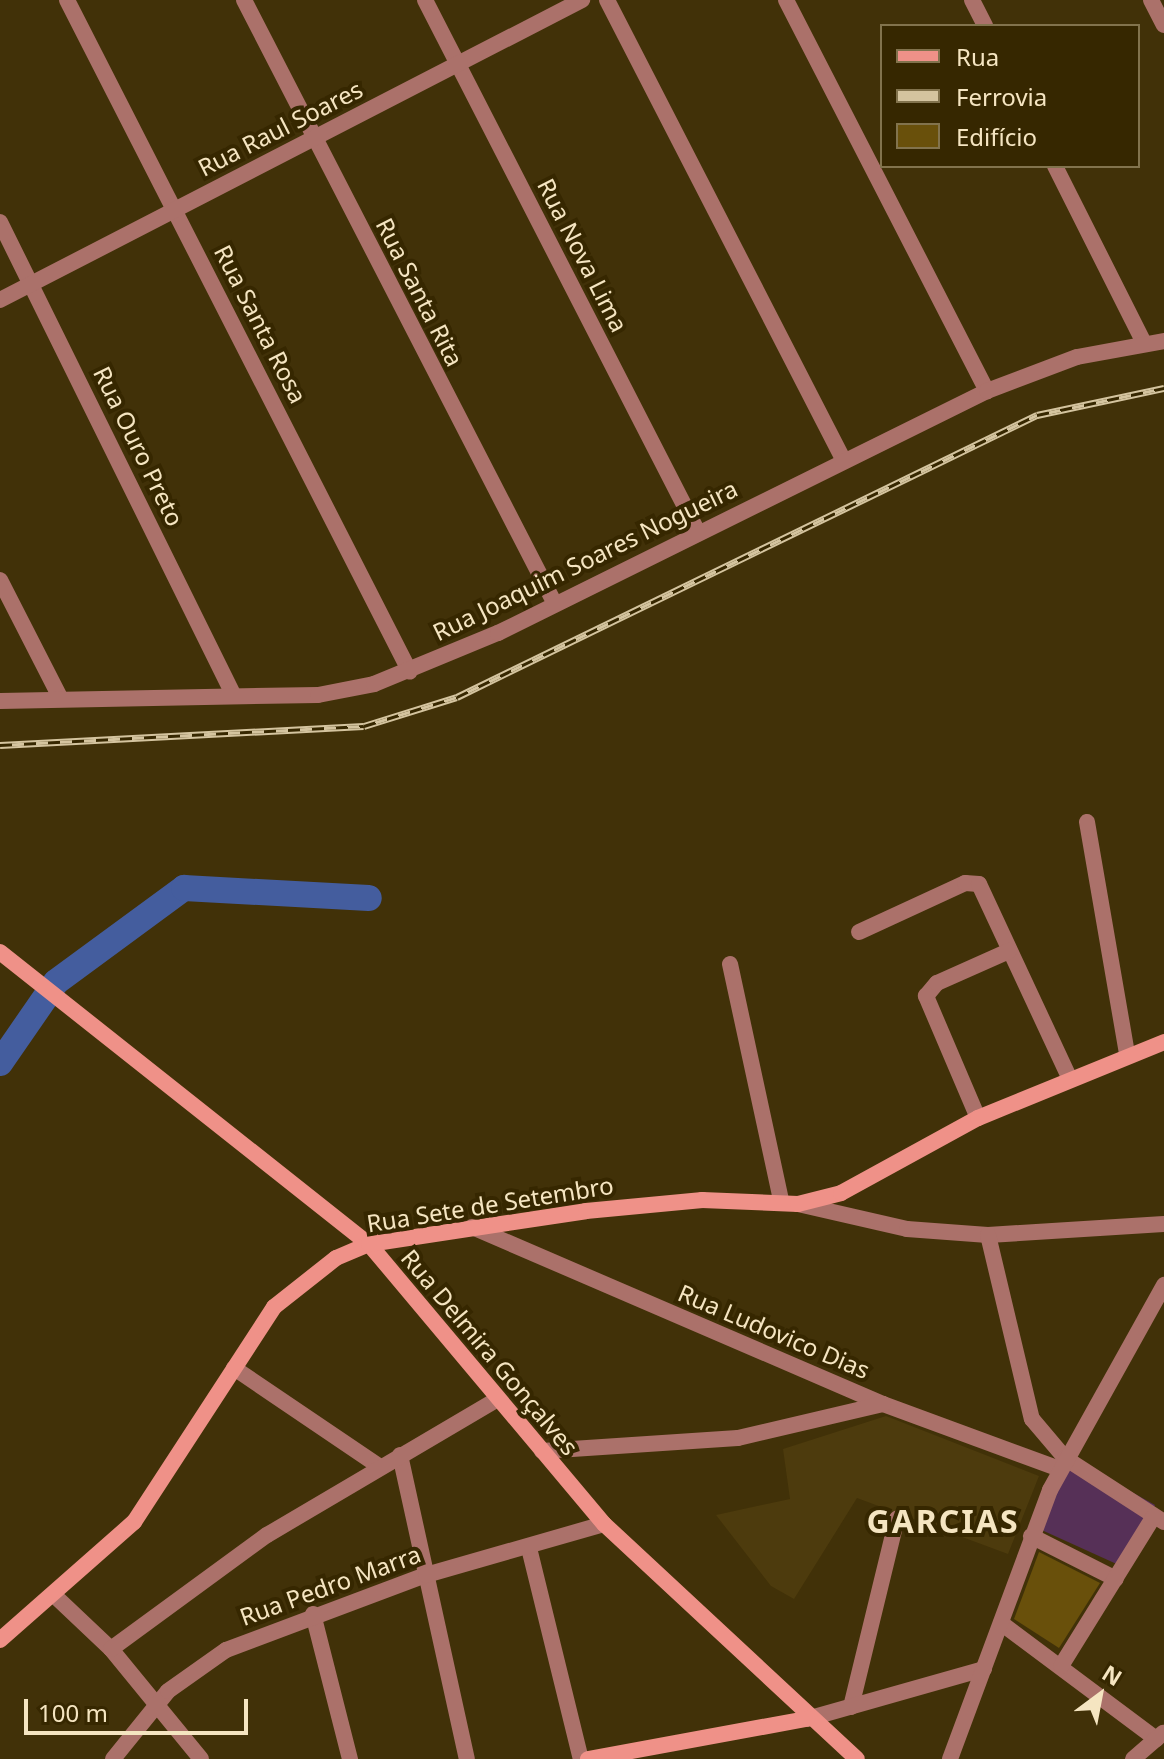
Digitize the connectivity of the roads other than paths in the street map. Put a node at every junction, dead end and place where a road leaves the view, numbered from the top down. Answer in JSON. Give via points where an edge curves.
{"nodes":[{"id":1,"x":67,"y":0,"type":"edge"},
{"id":2,"x":244,"y":0,"type":"edge"},
{"id":3,"x":425,"y":0,"type":"edge"},
{"id":4,"x":582,"y":0,"type":"edge"},
{"id":5,"x":607,"y":0,"type":"edge"},
{"id":6,"x":786,"y":0,"type":"edge"},
{"id":7,"x":972,"y":0,"type":"edge"},
{"id":8,"x":1151,"y":0,"type":"edge"},
{"id":9,"x":984,"y":24,"type":"edge"},
{"id":10,"x":1164,"y":25,"type":"edge"},
{"id":11,"x":458,"y":63,"type":"junction"},
{"id":12,"x":314,"y":138,"type":"junction"},
{"id":13,"x":1056,"y":168,"type":"edge"},
{"id":14,"x":176,"y":208,"type":"junction"},
{"id":15,"x":0,"y":222,"type":"edge"},
{"id":16,"x":32,"y":283,"type":"junction"},
{"id":17,"x":0,"y":300,"type":"edge"},
{"id":18,"x":1164,"y":341,"type":"edge"},
{"id":19,"x":1144,"y":343,"type":"junction"},
{"id":20,"x":987,"y":391,"type":"junction"},
{"id":21,"x":843,"y":459,"type":"junction"},
{"id":22,"x":698,"y":532,"type":"junction"},
{"id":23,"x":0,"y":580,"type":"edge"},
{"id":24,"x":555,"y":604,"type":"junction"},
{"id":25,"x":410,"y":672,"type":"junction"},
{"id":26,"x":232,"y":692,"type":"junction"},
{"id":27,"x":60,"y":697,"type":"junction"},
{"id":28,"x":0,"y":701,"type":"edge"},
{"id":29,"x":1087,"y":822,"type":"dead end"},
{"id":30,"x":859,"y":932,"type":"dead end"},
{"id":31,"x":1009,"y":951,"type":"junction"},
{"id":32,"x":0,"y":952,"type":"edge"},
{"id":33,"x":730,"y":964,"type":"dead end"},
{"id":34,"x":1164,"y":1042,"type":"edge"},
{"id":35,"x":1127,"y":1054,"type":"junction"},
{"id":36,"x":1069,"y":1077,"type":"junction"},
{"id":37,"x":978,"y":1118,"type":"junction"},
{"id":38,"x":781,"y":1199,"type":"junction"},
{"id":39,"x":798,"y":1204,"type":"junction"},
{"id":40,"x":1164,"y":1224,"type":"edge"},
{"id":41,"x":472,"y":1227,"type":"junction"},
{"id":42,"x":988,"y":1235,"type":"junction"},
{"id":43,"x":369,"y":1244,"type":"junction"},
{"id":44,"x":1164,"y":1285,"type":"edge"},
{"id":45,"x":234,"y":1368,"type":"junction"},
{"id":46,"x":498,"y":1399,"type":"junction"},
{"id":47,"x":883,"y":1404,"type":"junction"},
{"id":48,"x":542,"y":1451,"type":"junction"},
{"id":49,"x":400,"y":1455,"type":"junction"},
{"id":50,"x":1062,"y":1464,"type":"junction"},
{"id":51,"x":379,"y":1466,"type":"junction"},
{"id":52,"x":897,"y":1519,"type":"dead end"},
{"id":53,"x":1159,"y":1519,"type":"edge"},
{"id":54,"x":604,"y":1524,"type":"junction"},
{"id":55,"x":1031,"y":1536,"type":"junction"},
{"id":56,"x":529,"y":1548,"type":"junction"},
{"id":57,"x":426,"y":1575,"type":"junction"},
{"id":58,"x":1116,"y":1579,"type":"junction"},
{"id":59,"x":56,"y":1597,"type":"junction"},
{"id":60,"x":313,"y":1614,"type":"junction"},
{"id":61,"x":1001,"y":1623,"type":"junction"},
{"id":62,"x":0,"y":1640,"type":"edge"},
{"id":63,"x":111,"y":1649,"type":"junction"},
{"id":64,"x":1061,"y":1666,"type":"junction"},
{"id":65,"x":984,"y":1669,"type":"junction"},
{"id":66,"x":157,"y":1702,"type":"junction"},
{"id":67,"x":851,"y":1707,"type":"junction"},
{"id":68,"x":807,"y":1719,"type":"junction"},
{"id":69,"x":1160,"y":1736,"type":"edge"},
{"id":70,"x":113,"y":1759,"type":"edge"},
{"id":71,"x":201,"y":1759,"type":"edge"},
{"id":72,"x":350,"y":1759,"type":"edge"},
{"id":73,"x":467,"y":1759,"type":"edge"},
{"id":74,"x":581,"y":1759,"type":"edge"},
{"id":75,"x":588,"y":1759,"type":"edge"},
{"id":76,"x":857,"y":1759,"type":"edge"},
{"id":77,"x":950,"y":1759,"type":"edge"},
{"id":78,"x":1133,"y":1759,"type":"edge"}],
"edges":[{"from":1,"to":14,"type":"street","name":"Rua Santa Rosa"},
{"from":2,"to":12,"type":"street","name":"Rua Santa Rita"},
{"from":3,"to":11,"type":"street","name":"Rua Nova Lima"},
{"from":4,"to":11,"type":"street","name":"Rua Raul Soares"},
{"from":5,"to":21,"type":"street"},
{"from":6,"to":20,"type":"street"},
{"from":7,"to":9,"type":"street"},
{"from":8,"to":10,"type":"street"},
{"from":11,"to":12,"type":"street","name":"Rua Raul Soares"},
{"from":11,"to":22,"type":"street","name":"Rua Nova Lima"},
{"from":12,"to":14,"type":"street","name":"Rua Raul Soares"},
{"from":12,"to":24,"type":"street","name":"Rua Santa Rita"},
{"from":13,"to":19,"type":"street"},
{"from":14,"to":16,"type":"street","name":"Rua Raul Soares"},
{"from":14,"to":25,"type":"street","name":"Rua Santa Rosa"},
{"from":15,"to":16,"type":"street","name":"Rua Ouro Preto"},
{"from":16,"to":17,"type":"street","name":"Rua Raul Soares"},
{"from":16,"to":26,"type":"street","name":"Rua Ouro Preto"},
{"from":18,"to":19,"type":"street","name":"Rua Joaquim Soares Nogueira"},
{"from":19,"to":20,"type":"street","name":"Rua Joaquim Soares Nogueira","via":[[1077,357]]},
{"from":20,"to":21,"type":"street","name":"Rua Joaquim Soares Nogueira"},
{"from":21,"to":22,"type":"street","name":"Rua Joaquim Soares Nogueira"},
{"from":22,"to":24,"type":"street","name":"Rua Joaquim Soares Nogueira"},
{"from":23,"to":27,"type":"street"},
{"from":24,"to":25,"type":"street","name":"Rua Joaquim Soares Nogueira"},
{"from":25,"to":26,"type":"street","name":"Rua Joaquim Soares Nogueira","via":[[318,695]]},
{"from":26,"to":27,"type":"street","name":"Rua Joaquim Soares Nogueira"},
{"from":27,"to":28,"type":"street","name":"Rua Joaquim Soares Nogueira"},
{"from":29,"to":35,"type":"street"},
{"from":30,"to":31,"type":"street","via":[[972,880]]},
{"from":31,"to":36,"type":"street"},
{"from":31,"to":37,"type":"street","via":[[937,983],[926,996]]},
{"from":32,"to":43,"type":"street","name":"Rua Delmira Gonçalves"},
{"from":33,"to":38,"type":"street"},
{"from":34,"to":35,"type":"street"},
{"from":35,"to":36,"type":"street"},
{"from":36,"to":37,"type":"street"},
{"from":37,"to":39,"type":"street","via":[[861,1186]]},
{"from":38,"to":39,"type":"street","name":"Rua Sete de Setembro"},
{"from":38,"to":41,"type":"street","name":"Rua Sete de Setembro","via":[[702,1200]]},
{"from":39,"to":42,"type":"street","name":"Rua Sete de Setembro","via":[[907,1229]]},
{"from":40,"to":42,"type":"street","name":"Rua Sete de Setembro"},
{"from":41,"to":43,"type":"street","name":"Rua Sete de Setembro"},
{"from":41,"to":47,"type":"street","name":"Rua Ludovico Dias"},
{"from":42,"to":50,"type":"street","via":[[1025,1403]]},
{"from":43,"to":45,"type":"street","name":"Rua Sete de Setembro","via":[[299,1281]]},
{"from":43,"to":46,"type":"street","name":"Rua Delmira Gonçalves"},
{"from":44,"to":50,"type":"street"},
{"from":45,"to":51,"type":"street"},
{"from":45,"to":59,"type":"street","name":"Rua Sete de Setembro","via":[[161,1488]]},
{"from":46,"to":48,"type":"street","name":"Rua Delmira Gonçalves"},
{"from":46,"to":49,"type":"street"},
{"from":47,"to":48,"type":"street","via":[[738,1438]]},
{"from":47,"to":50,"type":"street","name":"Rua Ludovico Dias"},
{"from":48,"to":54,"type":"street","name":"Rua Delmira Gonçalves"},
{"from":49,"to":51,"type":"street"},
{"from":49,"to":57,"type":"street"},
{"from":50,"to":53,"type":"street"},
{"from":50,"to":55,"type":"street"},
{"from":51,"to":63,"type":"street","via":[[267,1535]]},
{"from":52,"to":67,"type":"street"},
{"from":53,"to":58,"type":"street"},
{"from":54,"to":56,"type":"street","name":"Rua Pedro Marra"},
{"from":54,"to":68,"type":"street","name":"Rua Delmira Gonçalves"},
{"from":55,"to":58,"type":"street"},
{"from":55,"to":61,"type":"street"},
{"from":56,"to":57,"type":"street","name":"Rua Pedro Marra"},
{"from":56,"to":74,"type":"street"},
{"from":57,"to":60,"type":"street","name":"Rua Pedro Marra"},
{"from":57,"to":73,"type":"street"},
{"from":58,"to":64,"type":"street"},
{"from":59,"to":62,"type":"street","name":"Rua Sete de Setembro"},
{"from":59,"to":63,"type":"street"},
{"from":60,"to":66,"type":"street","name":"Rua Pedro Marra","via":[[226,1650]]},
{"from":60,"to":72,"type":"street"},
{"from":61,"to":64,"type":"street"},
{"from":61,"to":65,"type":"street"},
{"from":63,"to":66,"type":"street"},
{"from":64,"to":69,"type":"street"},
{"from":65,"to":67,"type":"street"},
{"from":65,"to":77,"type":"street"},
{"from":66,"to":70,"type":"street","name":"Rua Pedro Marra"},
{"from":66,"to":71,"type":"street"},
{"from":67,"to":68,"type":"street"},
{"from":68,"to":75,"type":"street"},
{"from":68,"to":76,"type":"street","name":"Rua Delmira Gonçalves"},
{"from":69,"to":78,"type":"street"}]}
